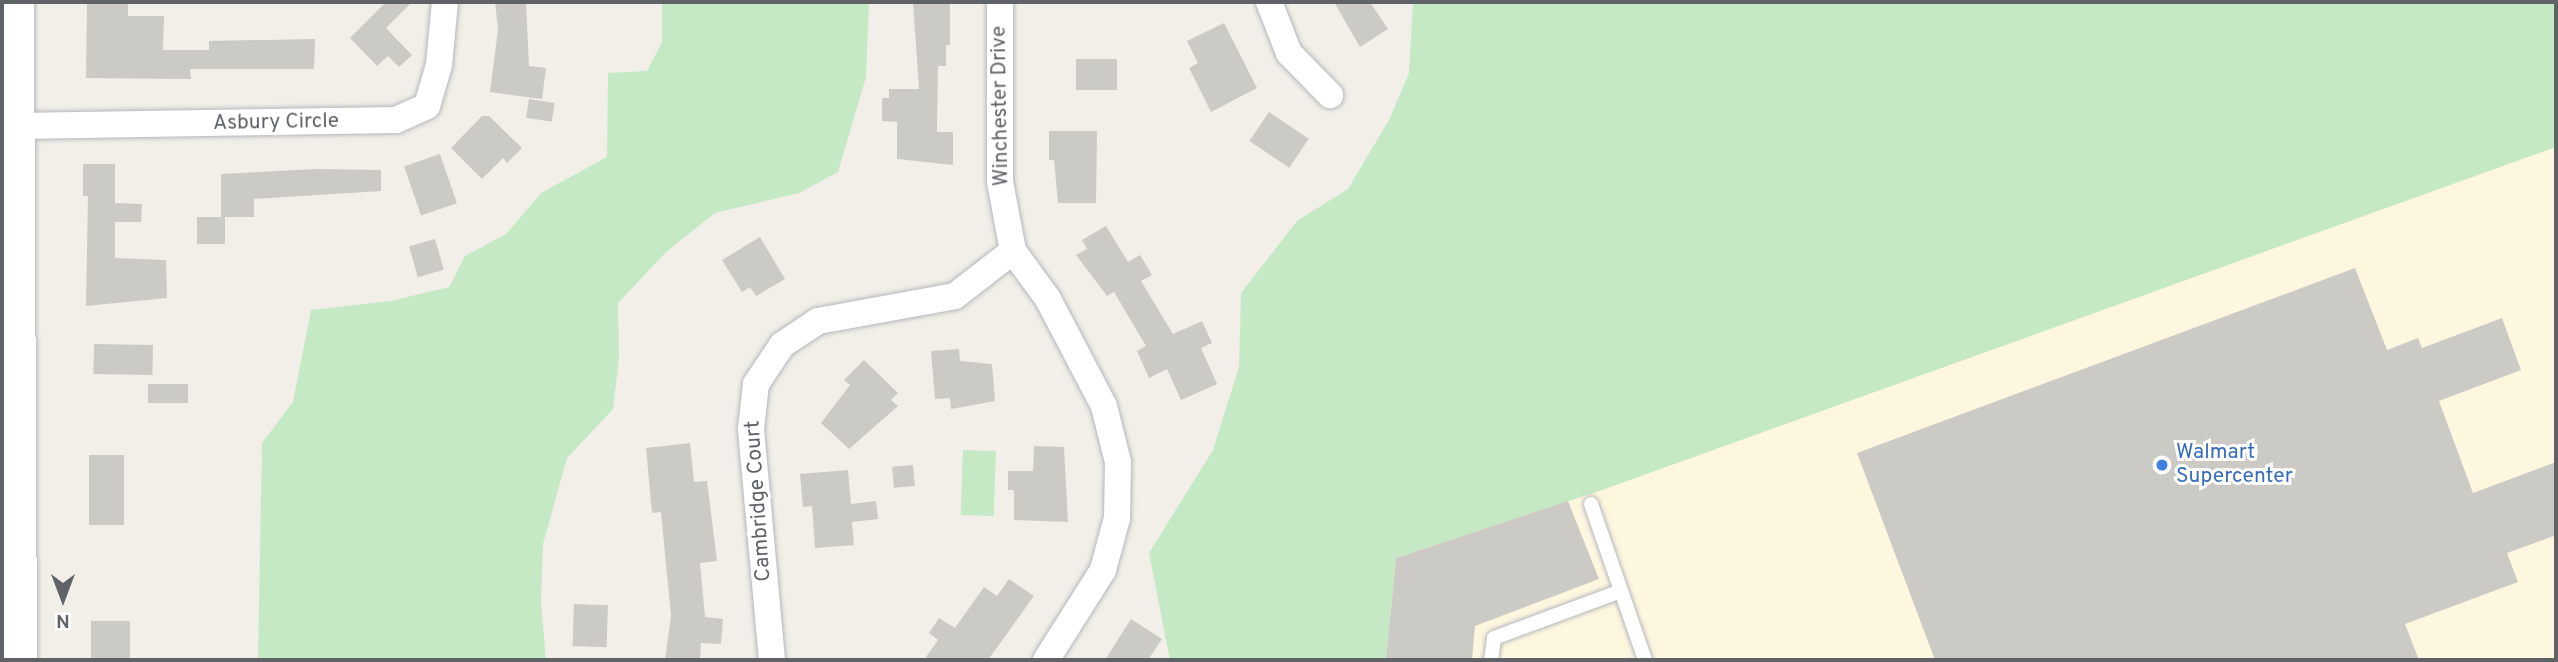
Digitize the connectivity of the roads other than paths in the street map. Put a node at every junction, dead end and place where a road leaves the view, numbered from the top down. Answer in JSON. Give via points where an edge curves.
{"nodes":[{"id":1,"x":17,"y":2,"type":"edge"},
{"id":2,"x":445,"y":2,"type":"edge"},
{"id":3,"x":1000,"y":2,"type":"edge"},
{"id":4,"x":1269,"y":2,"type":"edge"},
{"id":5,"x":1330,"y":94,"type":"dead end"},
{"id":6,"x":15,"y":126,"type":"junction"},
{"id":7,"x":1013,"y":251,"type":"junction"},
{"id":8,"x":1591,"y":504,"type":"dead end"},
{"id":9,"x":1621,"y":590,"type":"junction"},
{"id":10,"x":14,"y":655,"type":"edge"},
{"id":11,"x":772,"y":660,"type":"edge"},
{"id":12,"x":1046,"y":660,"type":"edge"},
{"id":13,"x":1491,"y":660,"type":"edge"},
{"id":14,"x":1645,"y":660,"type":"edge"}],
"edges":[{"from":1,"to":6,"type":"street"},
{"from":2,"to":6,"type":"street","name":"Asbury Circle","via":[[439,65],[427,106],[397,120]]},
{"from":3,"to":7,"type":"street","name":"Winchester Drive","via":[[1000,181]]},
{"from":4,"to":5,"type":"street","via":[[1289,53]]},
{"from":6,"to":10,"type":"street"},
{"from":7,"to":11,"type":"street","name":"Cambridge Court","via":[[955,296],[818,321],[782,345],[757,384],[751,429]]},
{"from":7,"to":12,"type":"street","via":[[1048,299],[1104,406],[1118,462],[1117,518],[1103,570]]},
{"from":8,"to":9,"type":"lane"},
{"from":9,"to":13,"type":"lane","via":[[1494,638]]},
{"from":9,"to":14,"type":"lane"}]}
